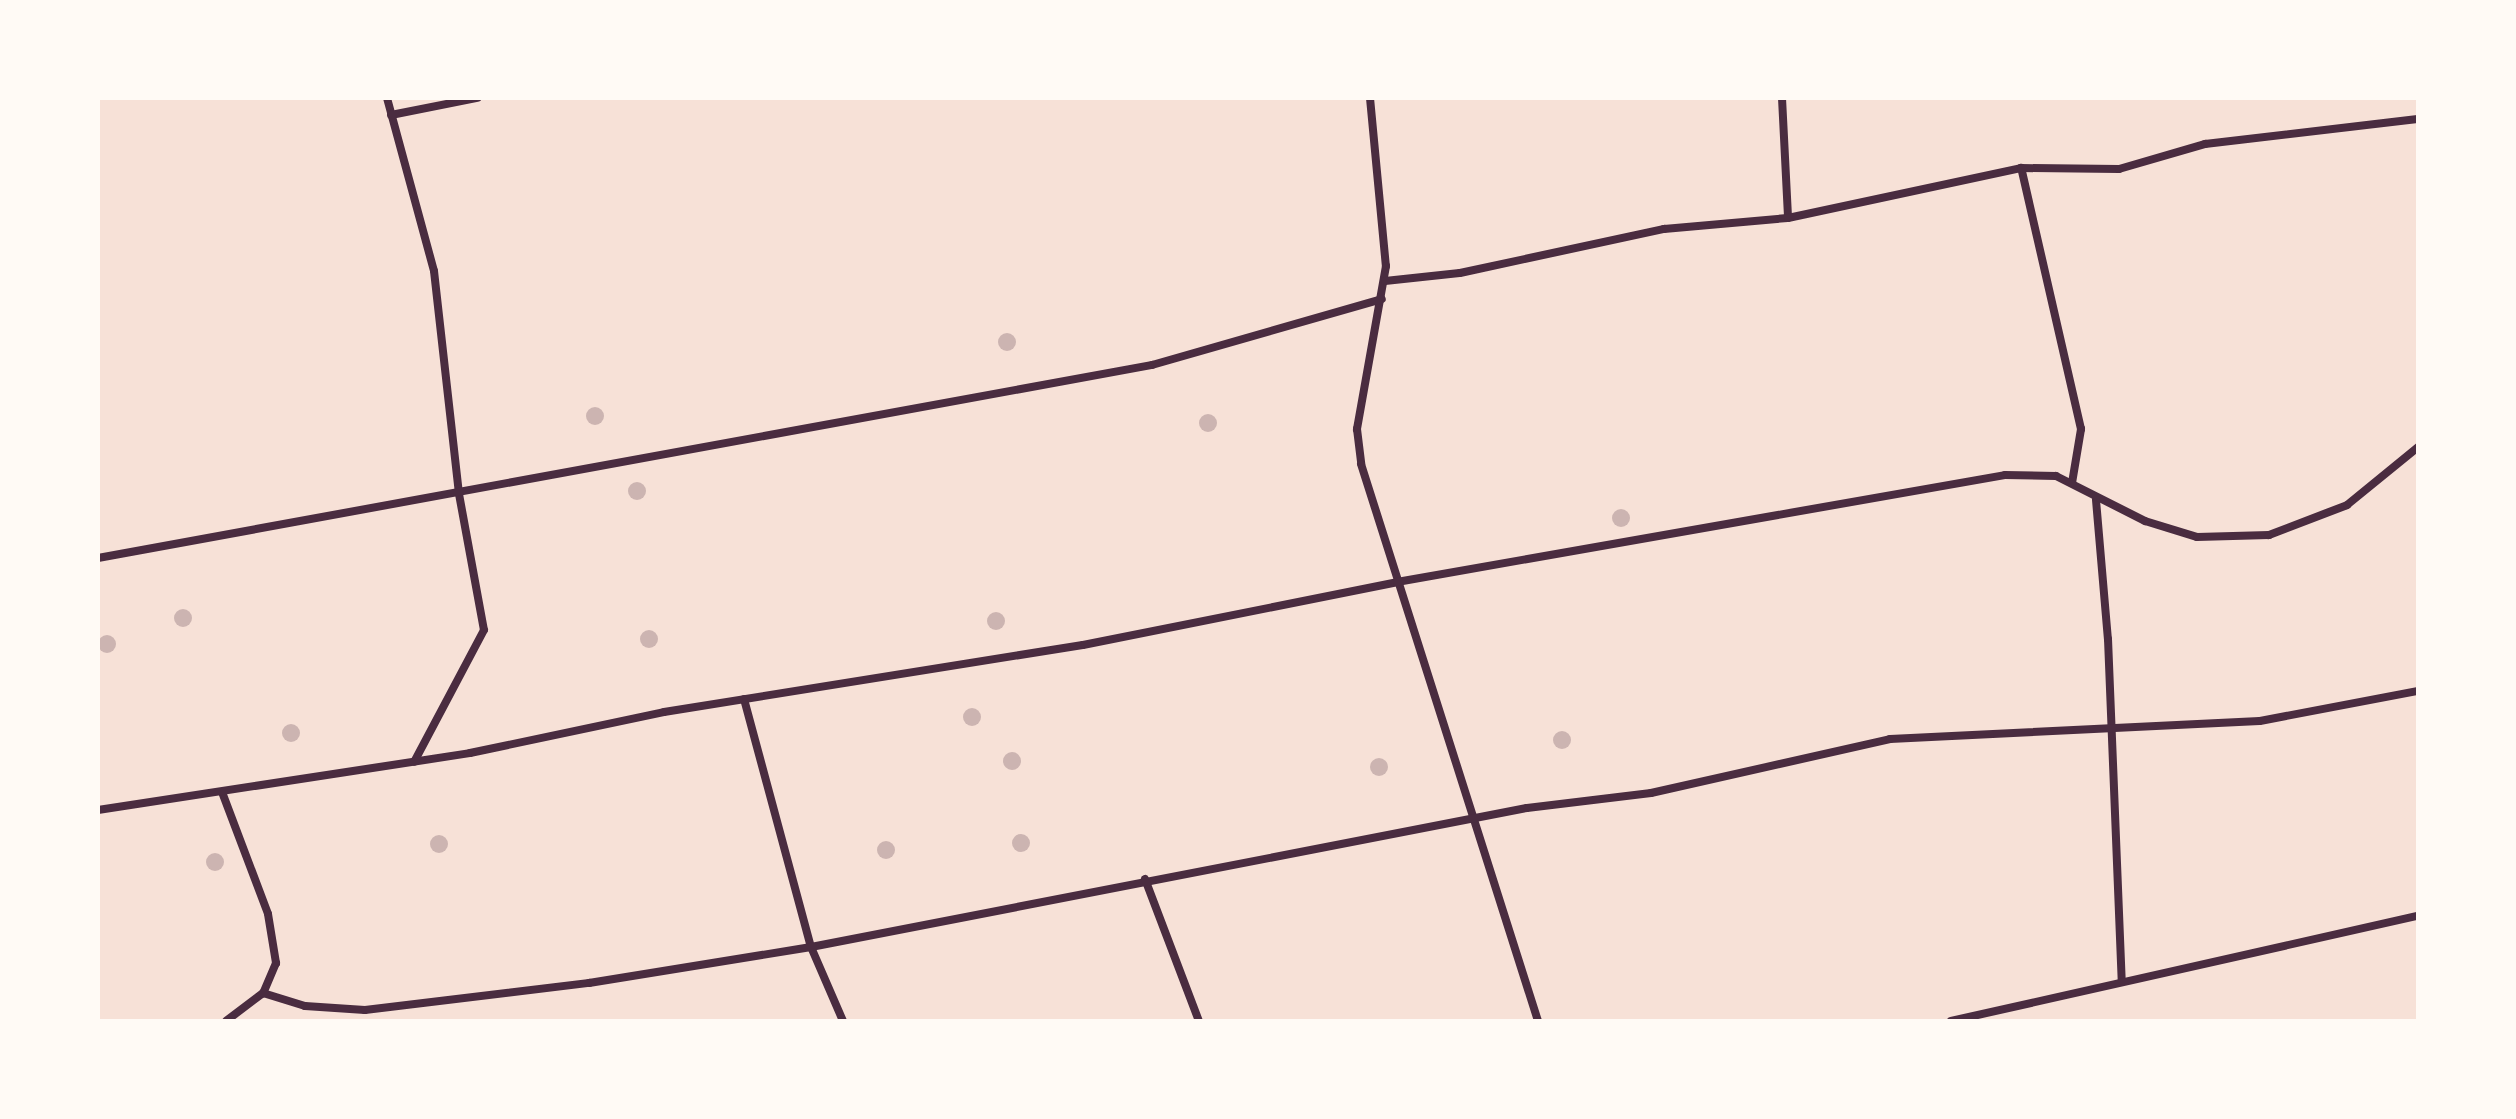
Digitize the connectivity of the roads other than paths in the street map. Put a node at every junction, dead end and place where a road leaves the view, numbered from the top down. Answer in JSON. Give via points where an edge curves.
{"nodes":[{"id":1,"x":387,"y":98,"type":"edge"},
{"id":2,"x":477,"y":98,"type":"edge"},
{"id":3,"x":1370,"y":98,"type":"edge"},
{"id":4,"x":1782,"y":98,"type":"edge"},
{"id":5,"x":391,"y":115,"type":"junction"},
{"id":6,"x":2418,"y":119,"type":"edge"},
{"id":7,"x":2021,"y":168,"type":"junction"},
{"id":8,"x":1788,"y":218,"type":"junction"},
{"id":9,"x":1385,"y":281,"type":"junction"},
{"id":10,"x":1382,"y":299,"type":"junction"},
{"id":11,"x":2418,"y":447,"type":"edge"},
{"id":12,"x":2072,"y":483,"type":"junction"},
{"id":13,"x":459,"y":494,"type":"junction"},
{"id":14,"x":2096,"y":500,"type":"junction"},
{"id":15,"x":98,"y":558,"type":"edge"},
{"id":16,"x":1397,"y":582,"type":"junction"},
{"id":17,"x":2418,"y":691,"type":"edge"},
{"id":18,"x":744,"y":699,"type":"junction"},
{"id":19,"x":2109,"y":726,"type":"junction"},
{"id":20,"x":414,"y":762,"type":"junction"},
{"id":21,"x":222,"y":792,"type":"junction"},
{"id":22,"x":98,"y":810,"type":"edge"},
{"id":23,"x":1476,"y":818,"type":"junction"},
{"id":24,"x":1145,"y":879,"type":"junction"},
{"id":25,"x":2418,"y":916,"type":"edge"},
{"id":26,"x":811,"y":947,"type":"junction"},
{"id":27,"x":2122,"y":982,"type":"junction"},
{"id":28,"x":263,"y":993,"type":"junction"},
{"id":29,"x":226,"y":1021,"type":"edge"},
{"id":30,"x":843,"y":1021,"type":"edge"},
{"id":31,"x":1199,"y":1021,"type":"edge"},
{"id":32,"x":1538,"y":1021,"type":"edge"},
{"id":33,"x":1951,"y":1021,"type":"edge"}],
"edges":[{"from":1,"to":5,"type":"street"},
{"from":2,"to":5,"type":"street"},
{"from":3,"to":9,"type":"street"},
{"from":4,"to":8,"type":"street"},
{"from":5,"to":13,"type":"street","via":[[434,271]]},
{"from":6,"to":7,"type":"street","via":[[2205,144],[2119,169]]},
{"from":7,"to":8,"type":"street"},
{"from":7,"to":12,"type":"street","via":[[2081,429]]},
{"from":8,"to":9,"type":"street","via":[[1664,229],[1460,273]]},
{"from":9,"to":10,"type":"street"},
{"from":10,"to":13,"type":"street","via":[[1152,365]]},
{"from":10,"to":16,"type":"street","via":[[1357,429],[1368,494]]},
{"from":11,"to":14,"type":"street","via":[[2347,505],[2269,535],[2197,537]]},
{"from":12,"to":14,"type":"street"},
{"from":12,"to":16,"type":"street","via":[[2034,472],[2005,475]]},
{"from":13,"to":15,"type":"street"},
{"from":13,"to":20,"type":"street","via":[[484,630]]},
{"from":14,"to":19,"type":"street"},
{"from":16,"to":18,"type":"street","via":[[1083,645]]},
{"from":16,"to":23,"type":"street"},
{"from":17,"to":19,"type":"street","via":[[2260,721]]},
{"from":18,"to":20,"type":"street"},
{"from":18,"to":26,"type":"street"},
{"from":19,"to":23,"type":"street","via":[[1890,739],[1651,793]]},
{"from":19,"to":27,"type":"street"},
{"from":20,"to":21,"type":"street"},
{"from":21,"to":22,"type":"street"},
{"from":21,"to":28,"type":"street","via":[[275,941],[276,963]]},
{"from":23,"to":24,"type":"street"},
{"from":23,"to":32,"type":"street"},
{"from":24,"to":26,"type":"street"},
{"from":24,"to":31,"type":"street"},
{"from":25,"to":27,"type":"street"},
{"from":26,"to":28,"type":"street","via":[[399,1008],[323,1008]]},
{"from":26,"to":30,"type":"street"},
{"from":27,"to":33,"type":"street"},
{"from":28,"to":29,"type":"street"}]}
